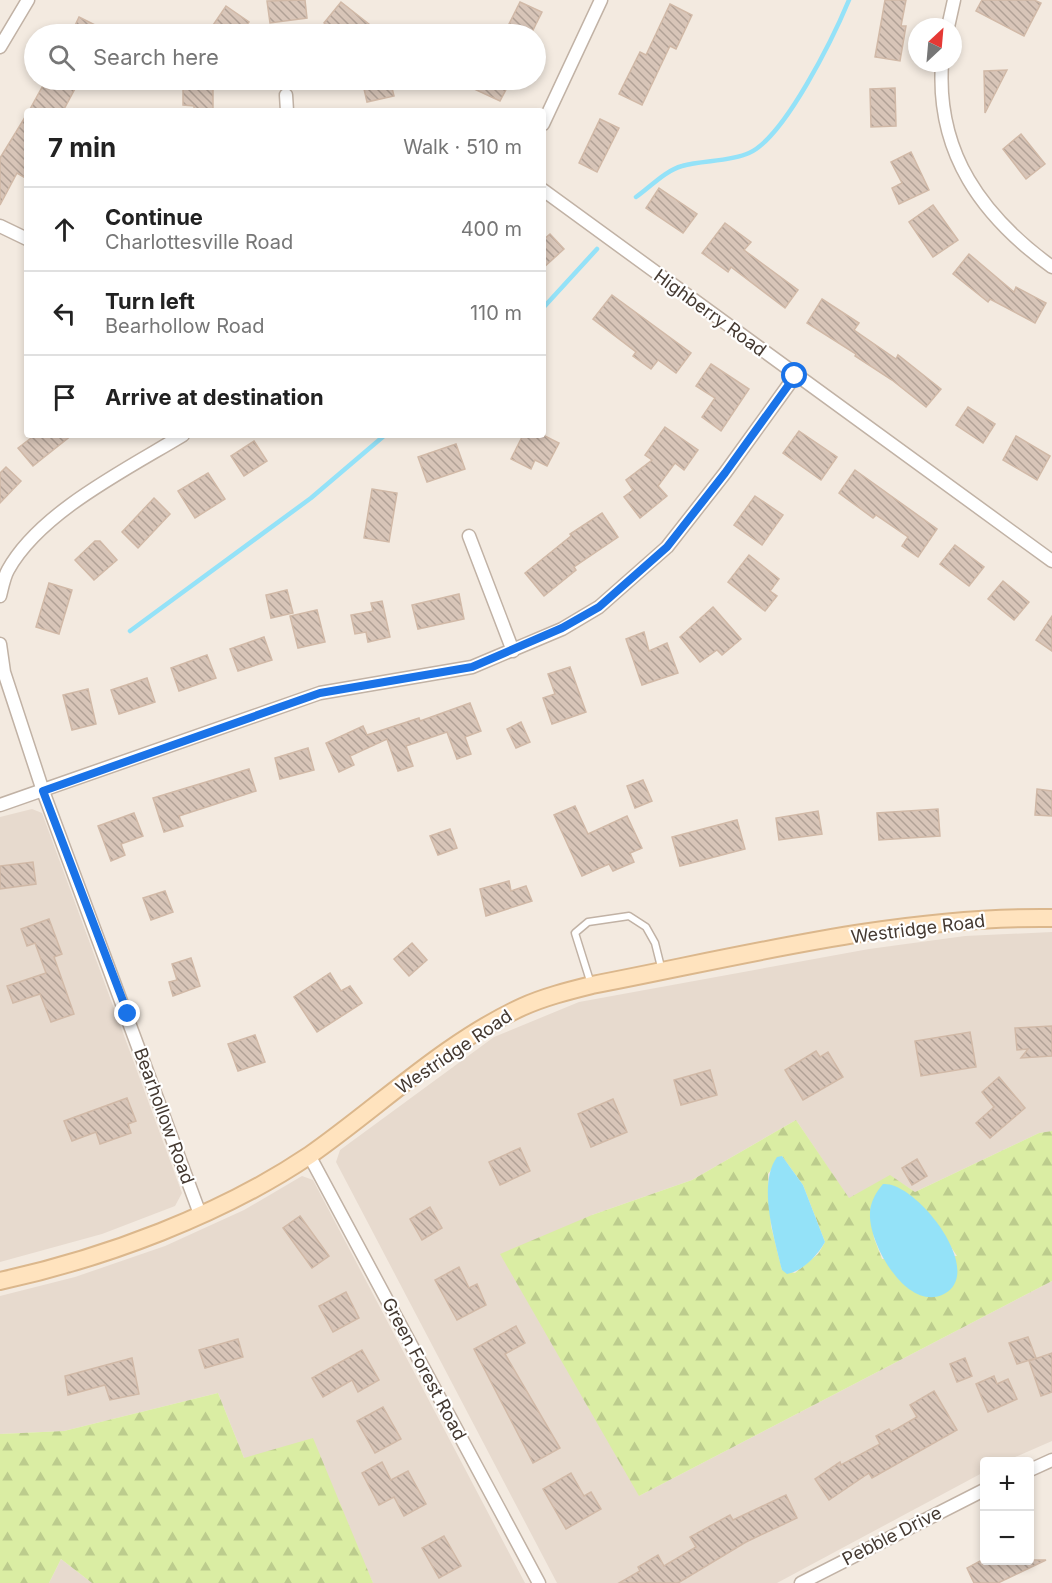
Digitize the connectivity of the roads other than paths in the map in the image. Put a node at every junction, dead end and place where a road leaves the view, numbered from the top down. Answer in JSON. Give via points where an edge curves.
{"nodes":[{"id":1,"x":28,"y":0,"type":"edge"},
{"id":2,"x":601,"y":0,"type":"edge"},
{"id":3,"x":954,"y":0,"type":"edge"},
{"id":4,"x":950,"y":18,"type":"edge"},
{"id":5,"x":0,"y":47,"type":"edge"},
{"id":6,"x":941,"y":72,"type":"edge"},
{"id":7,"x":285,"y":95,"type":"dead end"},
{"id":8,"x":287,"y":108,"type":"edge"},
{"id":9,"x":546,"y":118,"type":"edge"},
{"id":10,"x":546,"y":192,"type":"edge"},
{"id":11,"x":0,"y":226,"type":"edge"},
{"id":12,"x":24,"y":238,"type":"edge"},
{"id":13,"x":1052,"y":267,"type":"edge"},
{"id":14,"x":795,"y":376,"type":"junction"},
{"id":15,"x":178,"y":438,"type":"edge"},
{"id":16,"x":469,"y":536,"type":"dead end"},
{"id":17,"x":1052,"y":561,"type":"edge"},
{"id":18,"x":0,"y":596,"type":"edge"},
{"id":19,"x":0,"y":644,"type":"edge"},
{"id":20,"x":513,"y":651,"type":"junction"},
{"id":21,"x":43,"y":791,"type":"junction"},
{"id":22,"x":0,"y":805,"type":"edge"},
{"id":23,"x":1052,"y":918,"type":"edge"},
{"id":24,"x":662,"y":972,"type":"junction"},
{"id":25,"x":592,"y":985,"type":"junction"},
{"id":26,"x":309,"y":1155,"type":"junction"},
{"id":27,"x":200,"y":1214,"type":"junction"},
{"id":28,"x":0,"y":1281,"type":"edge"},
{"id":29,"x":1052,"y":1460,"type":"edge"},
{"id":30,"x":1034,"y":1468,"type":"edge"},
{"id":31,"x":980,"y":1492,"type":"edge"},
{"id":32,"x":539,"y":1583,"type":"edge"},
{"id":33,"x":801,"y":1583,"type":"edge"}],
"edges":[{"from":1,"to":5,"type":"street"},
{"from":2,"to":9,"type":"street"},
{"from":3,"to":4,"type":"street"},
{"from":6,"to":13,"type":"street","via":[[940,92],[946,121],[959,165],[971,187],[1009,233]]},
{"from":7,"to":8,"type":"street"},
{"from":10,"to":14,"type":"street","name":"Highberry Road"},
{"from":11,"to":12,"type":"street"},
{"from":14,"to":17,"type":"street","name":"Highberry Road"},
{"from":14,"to":20,"type":"street","via":[[667,547],[599,607]]},
{"from":15,"to":18,"type":"street","via":[[74,502],[58,516],[26,545],[7,571]]},
{"from":16,"to":20,"type":"street"},
{"from":19,"to":21,"type":"street","name":"Bearhollow Road","via":[[4,672]]},
{"from":20,"to":21,"type":"street","via":[[472,667],[320,693]]},
{"from":21,"to":22,"type":"street"},
{"from":21,"to":27,"type":"street","name":"Bearhollow Road"},
{"from":23,"to":24,"type":"main road","name":"Westridge Road","via":[[922,926]]},
{"from":24,"to":25,"type":"main road","name":"Westridge Road"},
{"from":24,"to":25,"type":"lane","via":[[655,943],[646,927],[629,916],[588,922],[575,933]]},
{"from":25,"to":26,"type":"main road","name":"Westridge Road","via":[[524,1006],[498,1019]]},
{"from":26,"to":27,"type":"main road","name":"Westridge Road"},
{"from":26,"to":32,"type":"street","name":"Green Forest Road"},
{"from":27,"to":28,"type":"main road","name":"Westridge Road","via":[[73,1263]]},
{"from":29,"to":30,"type":"street"},
{"from":31,"to":33,"type":"street","name":"Pebble Drive"}]}
